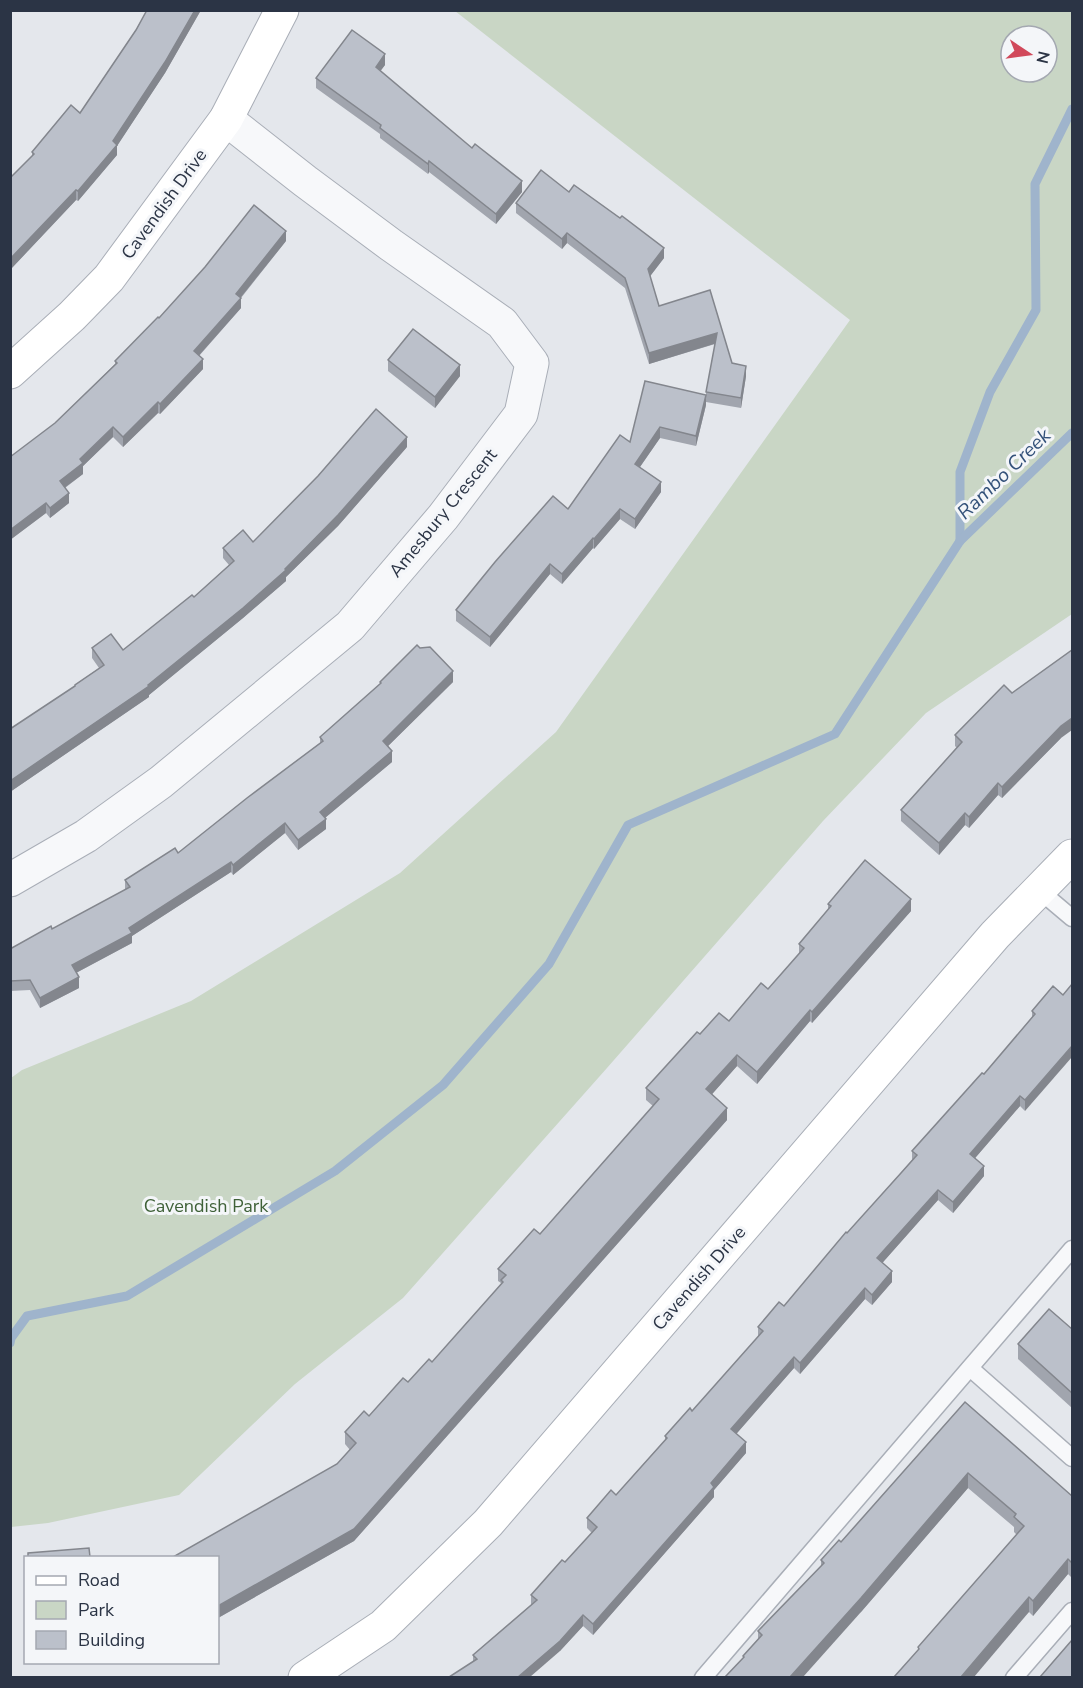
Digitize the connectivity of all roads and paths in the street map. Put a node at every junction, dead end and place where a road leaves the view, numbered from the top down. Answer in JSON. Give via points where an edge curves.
{"nodes":[{"id":1,"x":282,"y":10,"type":"edge"},
{"id":2,"x":226,"y":119,"type":"junction"},
{"id":3,"x":10,"y":372,"type":"edge"},
{"id":4,"x":1072,"y":856,"type":"edge"},
{"id":5,"x":10,"y":880,"type":"edge"},
{"id":6,"x":1040,"y":891,"type":"junction"},
{"id":7,"x":1072,"y":918,"type":"edge"},
{"id":8,"x":1072,"y":1249,"type":"edge"},
{"id":9,"x":970,"y":1368,"type":"junction"},
{"id":10,"x":1072,"y":1458,"type":"edge"},
{"id":11,"x":1072,"y":1611,"type":"edge"},
{"id":12,"x":305,"y":1677,"type":"edge"},
{"id":13,"x":702,"y":1677,"type":"edge"},
{"id":14,"x":1014,"y":1677,"type":"edge"}],
"edges":[{"from":1,"to":2,"type":"street","name":"Cavendish Drive"},
{"from":2,"to":3,"type":"street","name":"Cavendish Drive","via":[[109,278]]},
{"from":2,"to":5,"type":"street","name":"Amesbury Crescent","via":[[502,323],[532,363],[521,414],[443,517],[350,626],[160,782],[86,836]]},
{"from":4,"to":6,"type":"street","name":"Cavendish Drive"},
{"from":6,"to":7,"type":"lane"},
{"from":6,"to":12,"type":"street","name":"Cavendish Drive","via":[[995,935],[488,1522],[383,1626]]},
{"from":8,"to":9,"type":"lane"},
{"from":9,"to":10,"type":"lane"},
{"from":9,"to":13,"type":"lane"},
{"from":11,"to":14,"type":"lane"}]}
